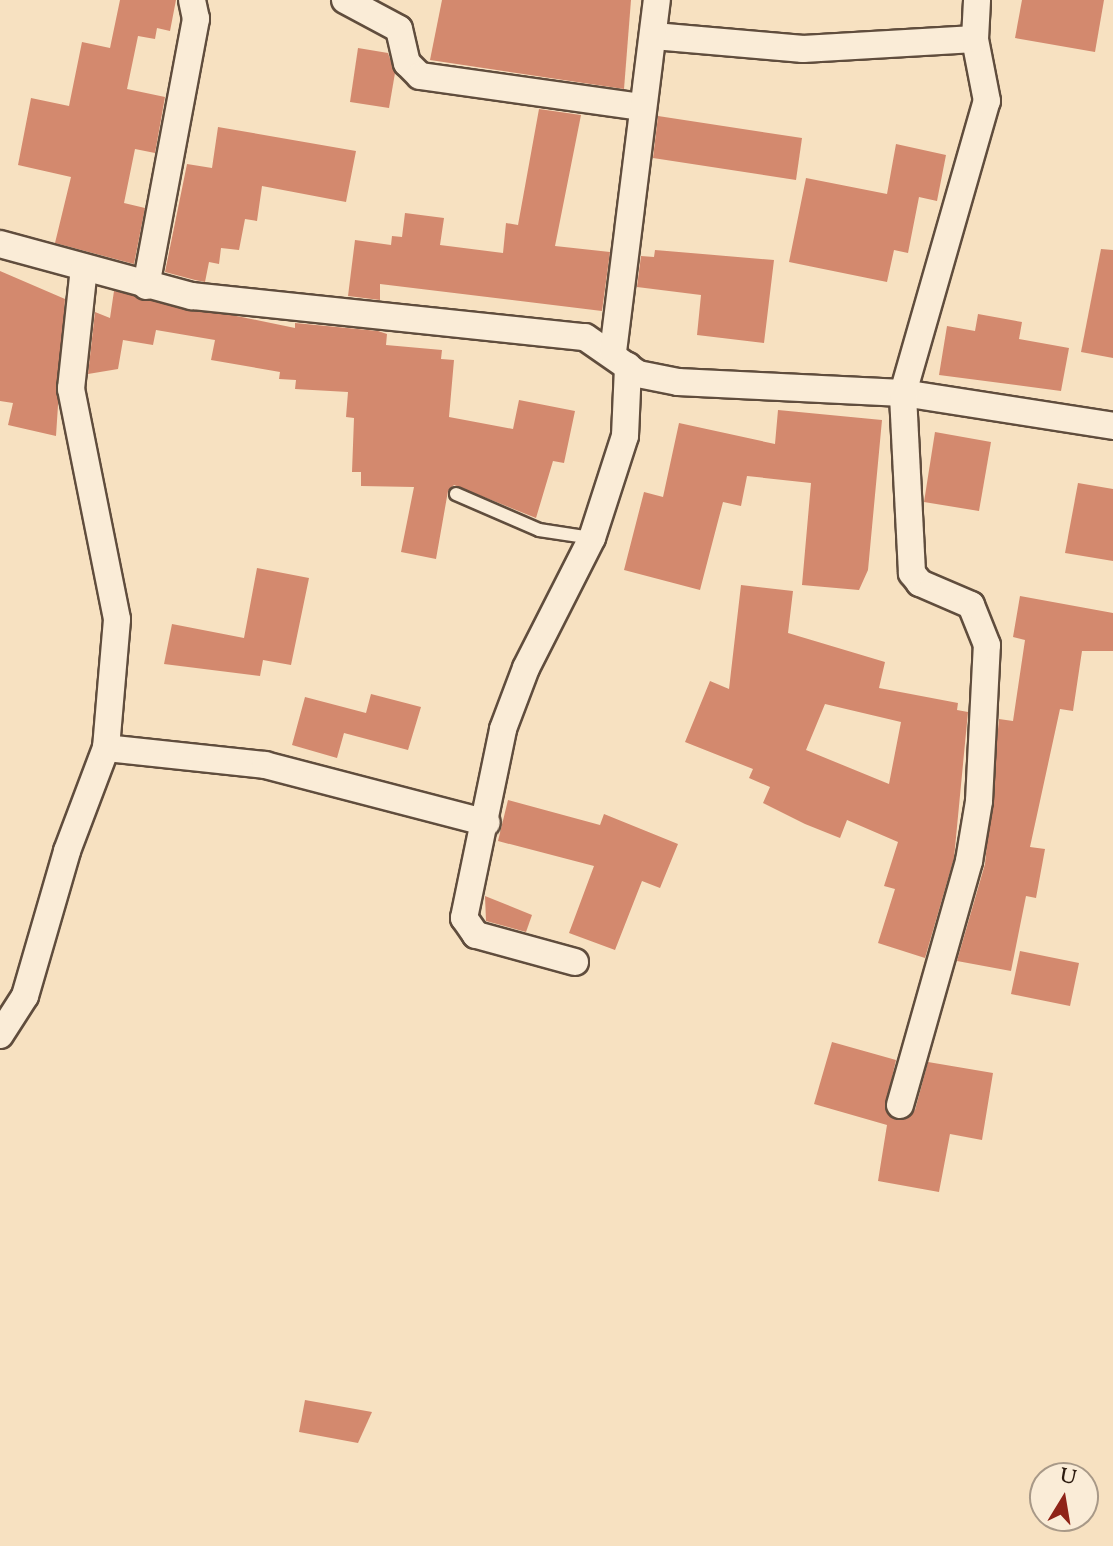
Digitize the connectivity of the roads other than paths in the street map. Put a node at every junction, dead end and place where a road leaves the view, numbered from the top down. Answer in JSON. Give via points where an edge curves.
{"nodes":[{"id":1,"x":192,"y":0,"type":"edge"},
{"id":2,"x":345,"y":0,"type":"edge"},
{"id":3,"x":657,"y":0,"type":"edge"},
{"id":4,"x":977,"y":0,"type":"edge"},
{"id":5,"x":654,"y":36,"type":"junction"},
{"id":6,"x":975,"y":39,"type":"junction"},
{"id":7,"x":640,"y":107,"type":"junction"},
{"id":8,"x":0,"y":244,"type":"edge"},
{"id":9,"x":84,"y":268,"type":"junction"},
{"id":10,"x":146,"y":286,"type":"junction"},
{"id":11,"x":621,"y":359,"type":"junction"},
{"id":12,"x":903,"y":393,"type":"junction"},
{"id":13,"x":1113,"y":426,"type":"edge"},
{"id":14,"x":456,"y":494,"type":"dead end"},
{"id":15,"x":592,"y":538,"type":"junction"},
{"id":16,"x":106,"y":748,"type":"junction"},
{"id":17,"x":486,"y":823,"type":"junction"},
{"id":18,"x":575,"y":962,"type":"dead end"},
{"id":19,"x":0,"y":1035,"type":"edge"},
{"id":20,"x":900,"y":1105,"type":"dead end"}],
"edges":[{"from":1,"to":10,"type":"street","via":[[196,19]]},
{"from":2,"to":7,"type":"street","via":[[399,29],[407,63],[420,76]]},
{"from":3,"to":5,"type":"street"},
{"from":4,"to":6,"type":"street"},
{"from":5,"to":6,"type":"street","via":[[803,49]]},
{"from":5,"to":7,"type":"street"},
{"from":6,"to":12,"type":"street","via":[[987,101]]},
{"from":7,"to":11,"type":"street"},
{"from":8,"to":9,"type":"street"},
{"from":9,"to":10,"type":"street"},
{"from":9,"to":16,"type":"street","via":[[71,388],[117,619]]},
{"from":10,"to":11,"type":"street","via":[[585,337]]},
{"from":11,"to":12,"type":"street","via":[[638,374],[678,382]]},
{"from":11,"to":15,"type":"street","via":[[625,436]]},
{"from":12,"to":13,"type":"street"},
{"from":12,"to":20,"type":"street","via":[[912,573],[920,583],[971,605],[988,645],[969,861]]},
{"from":14,"to":15,"type":"lane","via":[[539,530]]},
{"from":15,"to":17,"type":"street","via":[[517,692]]},
{"from":16,"to":17,"type":"street","via":[[265,765]]},
{"from":16,"to":19,"type":"street","via":[[67,851],[25,996]]},
{"from":17,"to":18,"type":"street","via":[[467,928]]}]}
